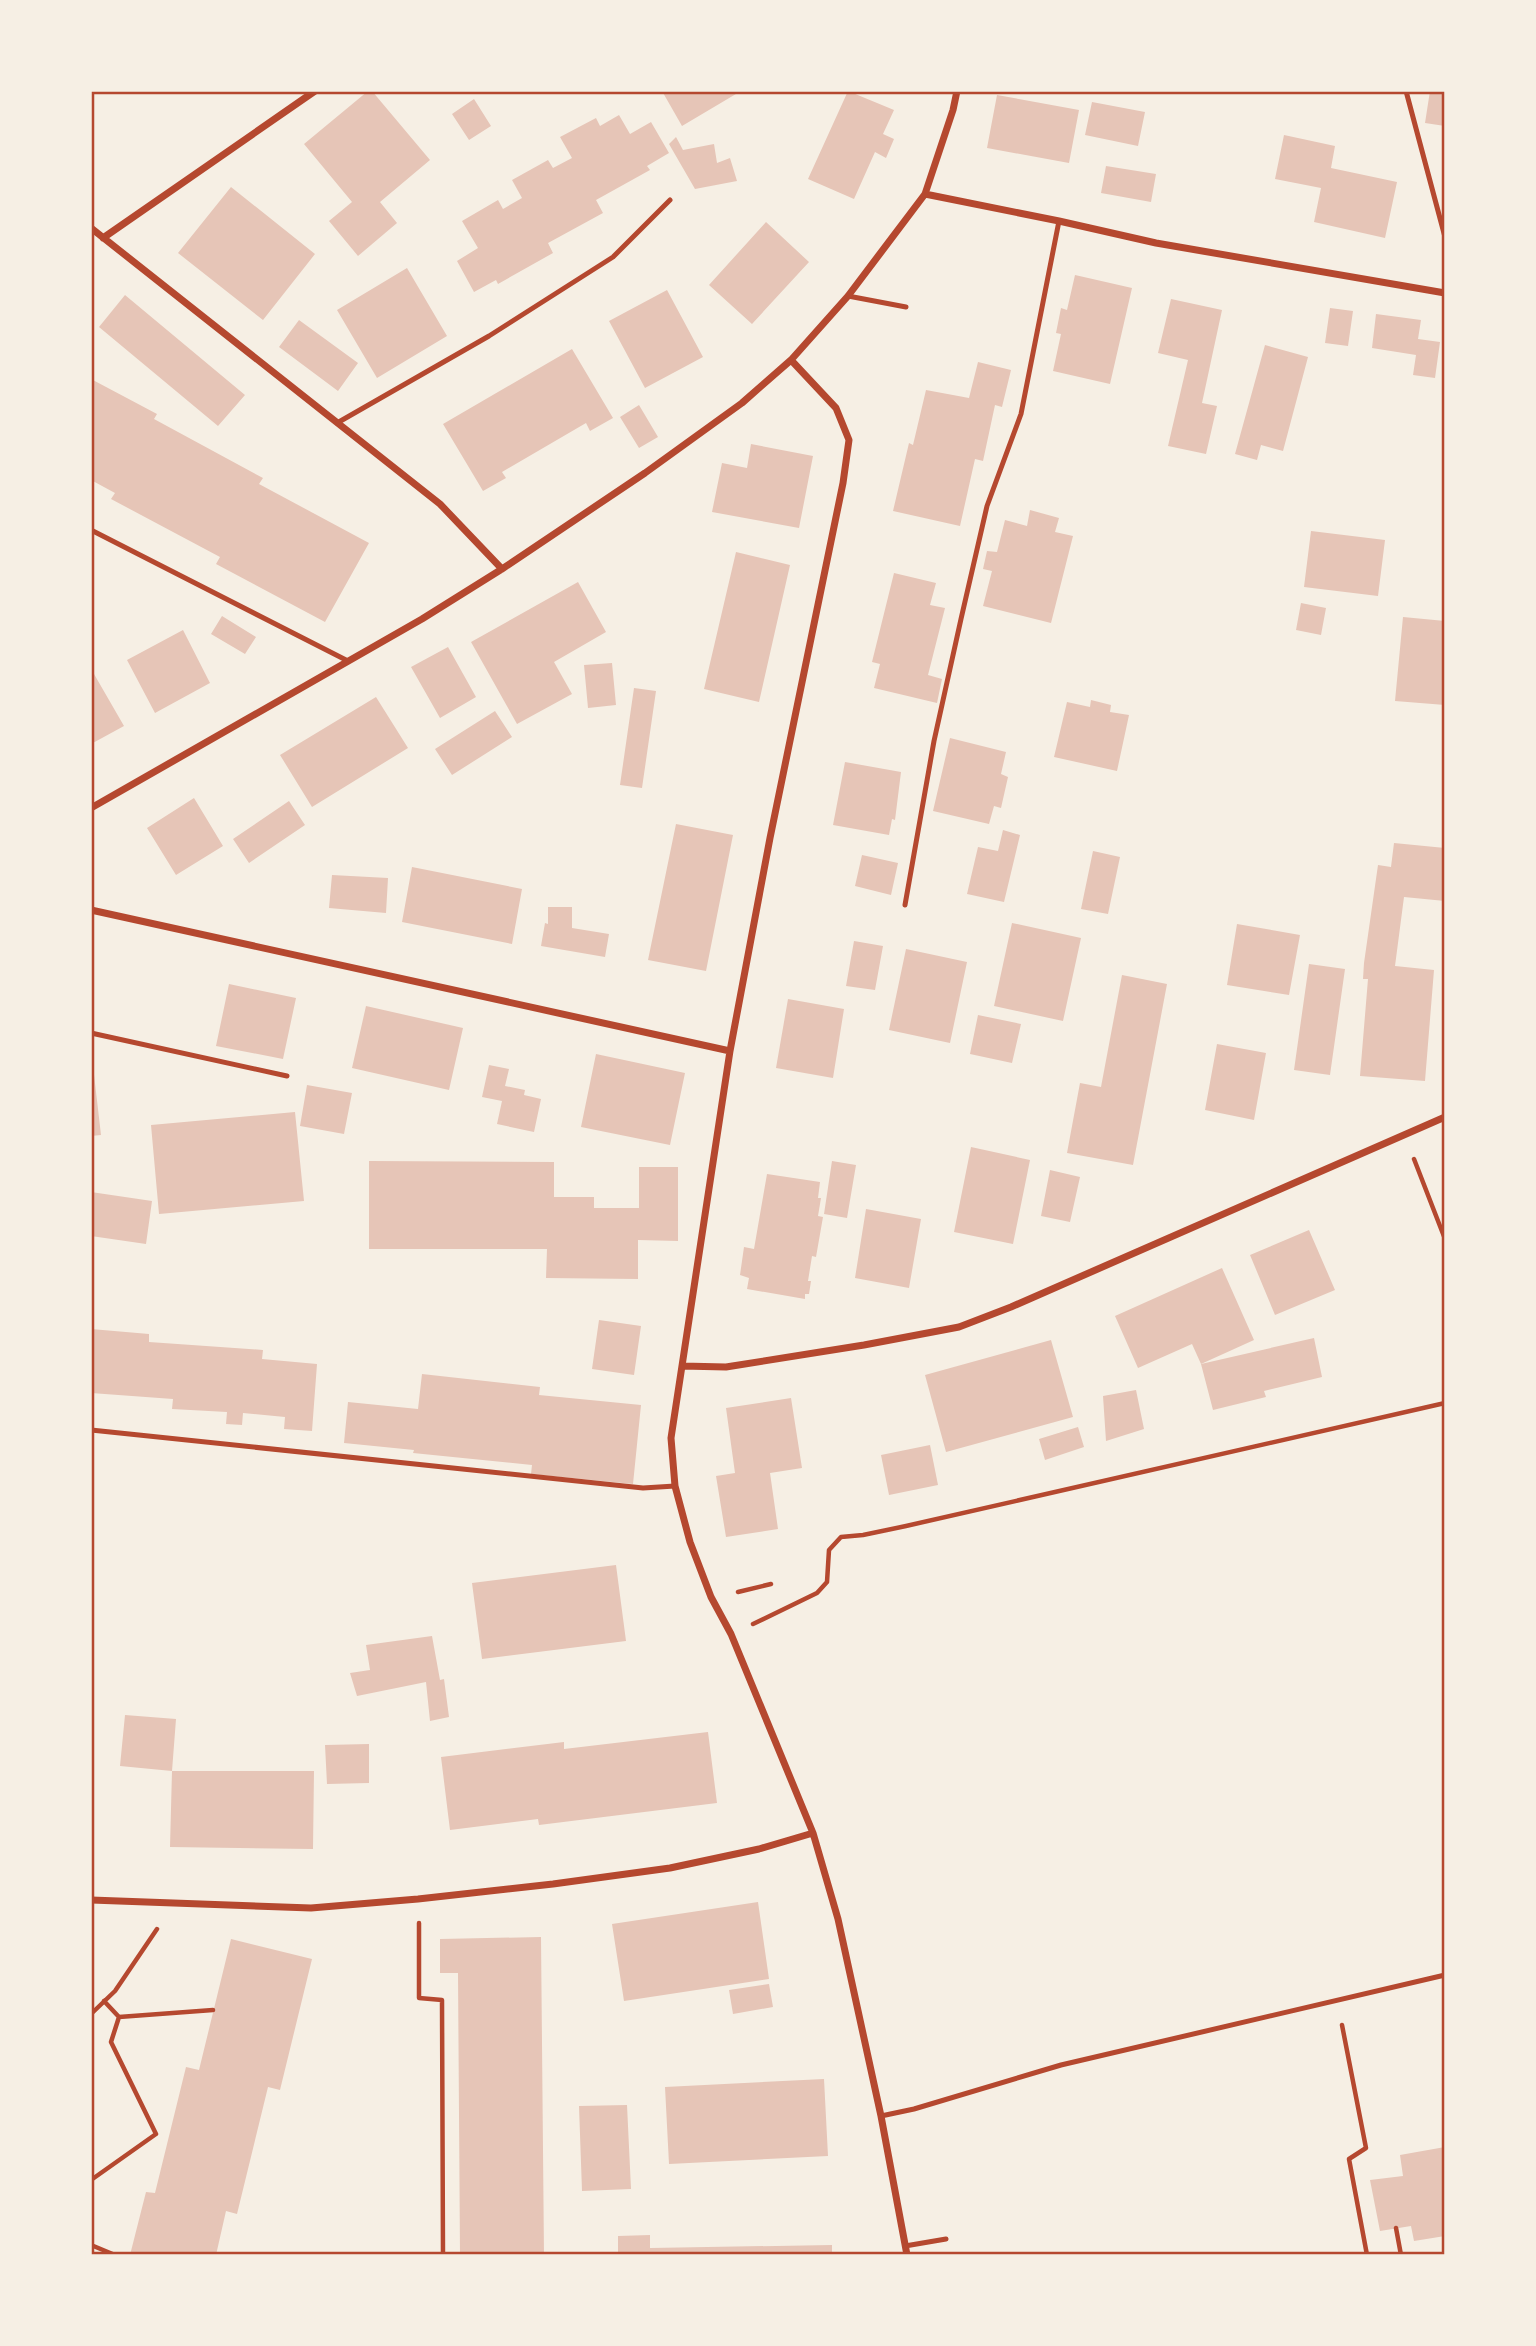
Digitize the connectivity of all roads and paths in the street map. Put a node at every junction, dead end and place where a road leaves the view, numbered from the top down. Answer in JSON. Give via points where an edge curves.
{"nodes":[{"id":1,"x":315,"y":91,"type":"edge"},
{"id":2,"x":957,"y":91,"type":"edge"},
{"id":3,"x":1406,"y":91,"type":"edge"},
{"id":4,"x":925,"y":194,"type":"junction"},
{"id":5,"x":670,"y":200,"type":"dead end"},
{"id":6,"x":1059,"y":221,"type":"junction"},
{"id":7,"x":91,"y":228,"type":"edge"},
{"id":8,"x":103,"y":237,"type":"junction"},
{"id":9,"x":1445,"y":237,"type":"edge"},
{"id":10,"x":1445,"y":293,"type":"edge"},
{"id":11,"x":848,"y":296,"type":"junction"},
{"id":12,"x":906,"y":307,"type":"dead end"},
{"id":13,"x":790,"y":360,"type":"junction"},
{"id":14,"x":337,"y":423,"type":"junction"},
{"id":15,"x":91,"y":530,"type":"edge"},
{"id":16,"x":502,"y":569,"type":"junction"},
{"id":17,"x":348,"y":661,"type":"junction"},
{"id":18,"x":91,"y":808,"type":"edge"},
{"id":19,"x":905,"y":905,"type":"dead end"},
{"id":20,"x":91,"y":910,"type":"edge"},
{"id":21,"x":91,"y":1033,"type":"edge"},
{"id":22,"x":730,"y":1051,"type":"junction"},
{"id":23,"x":287,"y":1076,"type":"dead end"},
{"id":24,"x":1445,"y":1117,"type":"edge"},
{"id":25,"x":1404,"y":1135,"type":"junction"},
{"id":26,"x":1445,"y":1239,"type":"edge"},
{"id":27,"x":682,"y":1366,"type":"junction"},
{"id":28,"x":1445,"y":1403,"type":"edge"},
{"id":29,"x":91,"y":1430,"type":"edge"},
{"id":30,"x":675,"y":1486,"type":"junction"},
{"id":31,"x":731,"y":1634,"type":"junction"},
{"id":32,"x":813,"y":1833,"type":"junction"},
{"id":33,"x":418,"y":1899,"type":"junction"},
{"id":34,"x":91,"y":1900,"type":"edge"},
{"id":35,"x":159,"y":1925,"type":"dead end"},
{"id":36,"x":1445,"y":1975,"type":"edge"},
{"id":37,"x":1337,"y":2000,"type":"junction"},
{"id":38,"x":104,"y":2001,"type":"junction"},
{"id":39,"x":213,"y":2010,"type":"dead end"},
{"id":40,"x":91,"y":2014,"type":"edge"},
{"id":41,"x":119,"y":2017,"type":"junction"},
{"id":42,"x":880,"y":2116,"type":"junction"},
{"id":43,"x":91,"y":2180,"type":"edge"},
{"id":44,"x":1396,"y":2228,"type":"dead end"},
{"id":45,"x":946,"y":2239,"type":"dead end"},
{"id":46,"x":91,"y":2245,"type":"edge"},
{"id":47,"x":905,"y":2246,"type":"junction"},
{"id":48,"x":116,"y":2255,"type":"edge"},
{"id":49,"x":443,"y":2255,"type":"edge"},
{"id":50,"x":907,"y":2255,"type":"edge"},
{"id":51,"x":1367,"y":2255,"type":"edge"},
{"id":52,"x":1401,"y":2255,"type":"edge"}],
"edges":[{"from":1,"to":8,"type":"street"},
{"from":2,"to":4,"type":"street"},
{"from":3,"to":9,"type":"lane"},
{"from":4,"to":6,"type":"street"},
{"from":4,"to":11,"type":"street"},
{"from":5,"to":14,"type":"lane","via":[[613,257],[489,337]]},
{"from":6,"to":10,"type":"street","via":[[1156,243]]},
{"from":6,"to":19,"type":"lane","via":[[1021,414],[987,506],[961,619]]},
{"from":7,"to":8,"type":"street"},
{"from":8,"to":14,"type":"street"},
{"from":11,"to":12,"type":"lane"},
{"from":11,"to":13,"type":"street"},
{"from":13,"to":16,"type":"street","via":[[742,403]]},
{"from":13,"to":22,"type":"street","via":[[836,408],[849,440]]},
{"from":14,"to":16,"type":"street","via":[[440,505]]},
{"from":15,"to":17,"type":"lane"},
{"from":16,"to":17,"type":"street"},
{"from":17,"to":18,"type":"street"},
{"from":20,"to":22,"type":"street"},
{"from":21,"to":23,"type":"lane"},
{"from":22,"to":27,"type":"street"},
{"from":24,"to":25,"type":"street"},
{"from":25,"to":26,"type":"path"},
{"from":25,"to":27,"type":"street","via":[[959,1327],[726,1367]]},
{"from":27,"to":30,"type":"street","via":[[671,1438]]},
{"from":28,"to":31,"type":"path","via":[[841,1537],[829,1550],[827,1582],[817,1593]]},
{"from":29,"to":30,"type":"lane","via":[[630,1487]]},
{"from":30,"to":31,"type":"street","via":[[690,1542]]},
{"from":31,"to":32,"type":"street"},
{"from":32,"to":33,"type":"street","via":[[670,1868]]},
{"from":32,"to":42,"type":"street","via":[[838,1919]]},
{"from":33,"to":34,"type":"street","via":[[311,1908]]},
{"from":33,"to":49,"type":"path","via":[[419,1998],[442,2000]]},
{"from":35,"to":38,"type":"path"},
{"from":36,"to":37,"type":"lane"},
{"from":37,"to":42,"type":"lane","via":[[1061,2065]]},
{"from":37,"to":51,"type":"path","via":[[1366,2148],[1349,2158]]},
{"from":38,"to":40,"type":"path"},
{"from":38,"to":41,"type":"path"},
{"from":39,"to":41,"type":"path"},
{"from":41,"to":43,"type":"path","via":[[111,2042],[156,2134]]},
{"from":42,"to":47,"type":"street"},
{"from":44,"to":52,"type":"path"},
{"from":45,"to":47,"type":"lane"},
{"from":46,"to":48,"type":"path"},
{"from":47,"to":50,"type":"street"}]}
